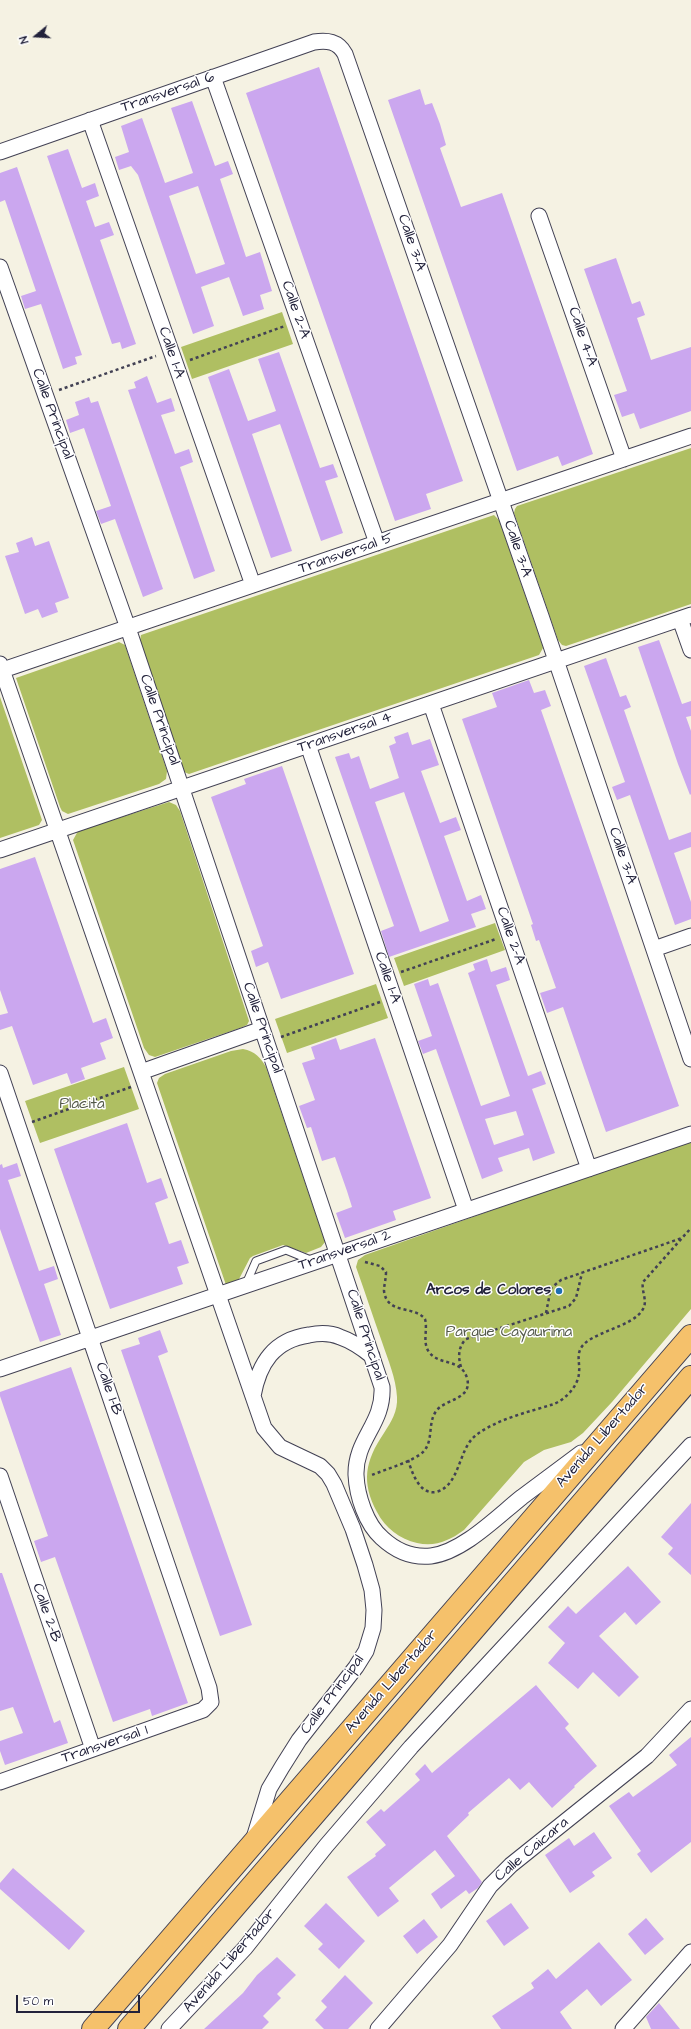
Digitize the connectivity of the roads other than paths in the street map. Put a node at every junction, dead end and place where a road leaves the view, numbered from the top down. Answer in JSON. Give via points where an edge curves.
{"nodes":[{"id":1,"x":336,"y":44,"type":"joint"},
{"id":2,"x":213,"y":77,"type":"junction"},
{"id":3,"x":90,"y":120,"type":"junction"},
{"id":4,"x":0,"y":152,"type":"edge"},
{"id":5,"x":539,"y":216,"type":"dead end"},
{"id":6,"x":0,"y":267,"type":"edge"},
{"id":7,"x":691,"y":436,"type":"edge"},
{"id":8,"x":624,"y":459,"type":"junction"},
{"id":9,"x":501,"y":501,"type":"junction"},
{"id":10,"x":376,"y":543,"type":"junction"},
{"id":11,"x":253,"y":585,"type":"junction"},
{"id":12,"x":686,"y":617,"type":"edge"},
{"id":13,"x":128,"y":628,"type":"junction"},
{"id":14,"x":691,"y":650,"type":"edge"},
{"id":15,"x":556,"y":661,"type":"junction"},
{"id":16,"x":1,"y":668,"type":"edge"},
{"id":17,"x":431,"y":704,"type":"junction"},
{"id":18,"x":308,"y":745,"type":"junction"},
{"id":19,"x":182,"y":788,"type":"junction"},
{"id":20,"x":58,"y":830,"type":"junction"},
{"id":21,"x":0,"y":850,"type":"edge"},
{"id":22,"x":691,"y":936,"type":"edge"},
{"id":23,"x":654,"y":949,"type":"junction"},
{"id":24,"x":264,"y":1035,"type":"junction"},
{"id":25,"x":691,"y":1059,"type":"edge"},
{"id":26,"x":0,"y":1073,"type":"edge"},
{"id":27,"x":143,"y":1077,"type":"junction"},
{"id":28,"x":691,"y":1134,"type":"edge"},
{"id":29,"x":589,"y":1169,"type":"junction"},
{"id":30,"x":466,"y":1210,"type":"junction"},
{"id":31,"x":338,"y":1254,"type":"junction"},
{"id":32,"x":315,"y":1262,"type":"junction"},
{"id":33,"x":246,"y":1285,"type":"junction"},
{"id":34,"x":218,"y":1295,"type":"junction"},
{"id":35,"x":691,"y":1336,"type":"edge"},
{"id":36,"x":90,"y":1338,"type":"junction"},
{"id":37,"x":372,"y":1356,"type":"junction"},
{"id":38,"x":0,"y":1369,"type":"edge"},
{"id":39,"x":691,"y":1377,"type":"edge"},
{"id":40,"x":253,"y":1396,"type":"junction"},
{"id":41,"x":601,"y":1438,"type":"junction"},
{"id":42,"x":691,"y":1445,"type":"edge"},
{"id":43,"x":0,"y":1476,"type":"edge"},
{"id":44,"x":209,"y":1706,"type":"joint"},
{"id":45,"x":691,"y":1710,"type":"edge"},
{"id":46,"x":93,"y":1749,"type":"junction"},
{"id":47,"x":0,"y":1782,"type":"edge"},
{"id":48,"x":252,"y":1845,"type":"junction"},
{"id":49,"x":691,"y":1952,"type":"edge"},
{"id":50,"x":93,"y":2029,"type":"edge"},
{"id":51,"x":129,"y":2029,"type":"edge"},
{"id":52,"x":169,"y":2029,"type":"edge"},
{"id":53,"x":378,"y":2029,"type":"edge"},
{"id":54,"x":623,"y":2029,"type":"edge"}],
"edges":[{"from":1,"to":2,"type":"street","name":"Transversal 6","via":[[314,42]]},
{"from":1,"to":9,"type":"street","name":"Calle 3-A","via":[[345,54]]},
{"from":2,"to":3,"type":"street","name":"Transversal 6"},
{"from":2,"to":10,"type":"street","name":"Calle 2-A"},
{"from":3,"to":4,"type":"street","name":"Transversal 6"},
{"from":3,"to":11,"type":"street","name":"Calle 1-A"},
{"from":5,"to":8,"type":"street","name":"Calle 4-A"},
{"from":6,"to":13,"type":"street","name":"Calle Principal"},
{"from":7,"to":8,"type":"street","name":"Transversal 5"},
{"from":8,"to":9,"type":"street","name":"Transversal 5"},
{"from":9,"to":10,"type":"street","name":"Transversal 5"},
{"from":9,"to":15,"type":"street","name":"Calle 3-A"},
{"from":10,"to":11,"type":"street","name":"Transversal 5"},
{"from":11,"to":13,"type":"street","name":"Transversal 5"},
{"from":12,"to":14,"type":"street"},
{"from":12,"to":15,"type":"street","name":"Transversal 4"},
{"from":13,"to":16,"type":"street","name":"Transversal 5"},
{"from":13,"to":19,"type":"street","name":"Calle Principal"},
{"from":15,"to":17,"type":"street","name":"Transversal 4"},
{"from":15,"to":23,"type":"street","name":"Calle 3-A"},
{"from":16,"to":20,"type":"street","name":"Calle Principal"},
{"from":17,"to":18,"type":"street","name":"Transversal 4"},
{"from":17,"to":29,"type":"street","name":"Calle 2-A"},
{"from":18,"to":19,"type":"street","name":"Transversal 4"},
{"from":18,"to":30,"type":"street","name":"Calle 1-A"},
{"from":19,"to":20,"type":"street","name":"Transversal 4"},
{"from":19,"to":24,"type":"street","name":"Calle Principal"},
{"from":20,"to":21,"type":"street","name":"Transversal 4"},
{"from":20,"to":27,"type":"street","name":"Calle Principal"},
{"from":22,"to":23,"type":"street"},
{"from":23,"to":25,"type":"street","name":"Calle 3-A"},
{"from":24,"to":27,"type":"street"},
{"from":24,"to":31,"type":"street","name":"Calle Principal"},
{"from":26,"to":36,"type":"street","name":"Calle 1-B"},
{"from":27,"to":34,"type":"street","name":"Calle Principal"},
{"from":28,"to":29,"type":"street","name":"Transversal 2"},
{"from":29,"to":30,"type":"street","name":"Transversal 2"},
{"from":30,"to":31,"type":"street","name":"Transversal 2"},
{"from":31,"to":32,"type":"street","name":"Transversal 2"},
{"from":31,"to":37,"type":"street","name":"Calle Principal"},
{"from":32,"to":33,"type":"street","name":"Transversal 2"},
{"from":32,"to":33,"type":"lane","via":[[286,1250],[256,1261]]},
{"from":33,"to":34,"type":"street","name":"Transversal 2"},
{"from":34,"to":36,"type":"street","name":"Transversal 2"},
{"from":34,"to":40,"type":"street","name":"Calle Principal"},
{"from":35,"to":41,"type":"main road","name":"Avenida Libertador"},
{"from":36,"to":38,"type":"street","name":"Transversal 2"},
{"from":36,"to":44,"type":"street","name":"Calle 1-B","via":[[209,1688]]},
{"from":37,"to":40,"type":"street","via":[[339,1336],[299,1336],[284,1342],[271,1353],[256,1380]]},
{"from":37,"to":41,"type":"street","name":"Calle Principal","via":[[382,1386],[383,1400],[356,1461],[357,1481],[365,1512],[378,1534],[391,1546],[406,1554],[419,1557],[433,1556],[457,1546]]},
{"from":39,"to":51,"type":"main road","name":"Avenida Libertador"},
{"from":40,"to":48,"type":"street","name":"Calle Principal","via":[[264,1428],[272,1439],[280,1447],[320,1466],[334,1484],[365,1565],[374,1610],[373,1628],[366,1651],[282,1766],[269,1789]]},
{"from":41,"to":48,"type":"main road","name":"Avenida Libertador"},
{"from":42,"to":52,"type":"street","name":"Avenida Libertador","via":[[411,1747],[326,1846],[245,1948]]},
{"from":43,"to":46,"type":"street","name":"Calle 2-B"},
{"from":44,"to":46,"type":"street","name":"Transversal 1"},
{"from":45,"to":53,"type":"street","name":"Calle Caicara","via":[[647,1756],[511,1865],[490,1886],[450,1945]]},
{"from":46,"to":47,"type":"street","name":"Transversal 1"},
{"from":48,"to":50,"type":"main road","name":"Avenida Libertador"},
{"from":49,"to":54,"type":"street"}]}
